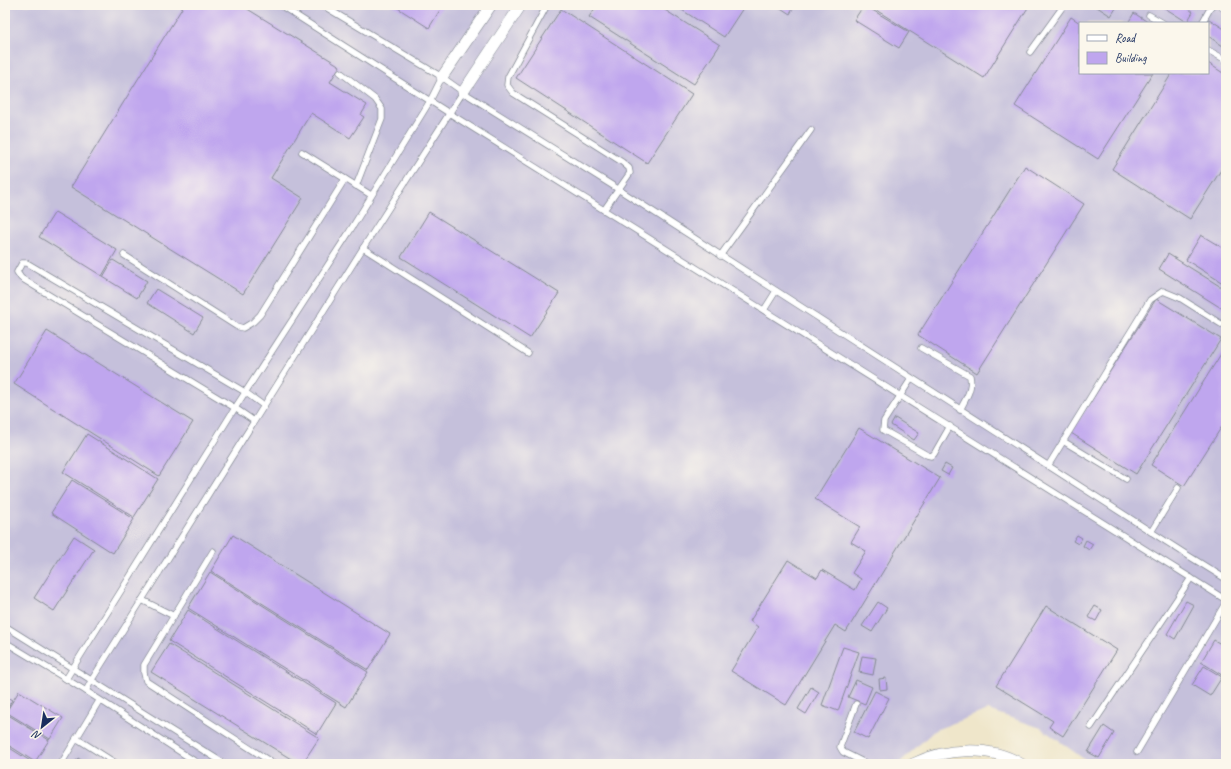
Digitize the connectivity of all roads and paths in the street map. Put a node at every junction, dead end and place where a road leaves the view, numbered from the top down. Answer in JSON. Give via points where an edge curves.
{"nodes":[{"id":1,"x":280,"y":5,"type":"edge"},
{"id":2,"x":322,"y":5,"type":"edge"},
{"id":3,"x":521,"y":5,"type":"edge"},
{"id":4,"x":546,"y":5,"type":"edge"},
{"id":5,"x":1064,"y":5,"type":"edge"},
{"id":6,"x":1212,"y":5,"type":"edge"},
{"id":7,"x":1223,"y":5,"type":"edge"},
{"id":8,"x":489,"y":6,"type":"edge"},
{"id":9,"x":1226,"y":7,"type":"edge"},
{"id":10,"x":1149,"y":15,"type":"dead end"},
{"id":11,"x":1161,"y":22,"type":"edge"},
{"id":12,"x":1203,"y":22,"type":"edge"},
{"id":13,"x":1209,"y":51,"type":"edge"},
{"id":14,"x":1030,"y":52,"type":"dead end"},
{"id":15,"x":1226,"y":60,"type":"edge"},
{"id":16,"x":340,"y":72,"type":"dead end"},
{"id":17,"x":442,"y":78,"type":"junction"},
{"id":18,"x":463,"y":92,"type":"junction"},
{"id":19,"x":430,"y":100,"type":"junction"},
{"id":20,"x":449,"y":113,"type":"junction"},
{"id":21,"x":810,"y":130,"type":"dead end"},
{"id":22,"x":302,"y":152,"type":"dead end"},
{"id":23,"x":345,"y":179,"type":"junction"},
{"id":24,"x":356,"y":186,"type":"junction"},
{"id":25,"x":618,"y":189,"type":"junction"},
{"id":26,"x":371,"y":195,"type":"junction"},
{"id":27,"x":604,"y":210,"type":"junction"},
{"id":28,"x":363,"y":248,"type":"junction"},
{"id":29,"x":124,"y":255,"type":"dead end"},
{"id":30,"x":720,"y":256,"type":"junction"},
{"id":31,"x":776,"y":291,"type":"junction"},
{"id":32,"x":764,"y":310,"type":"junction"},
{"id":33,"x":1221,"y":324,"type":"dead end"},
{"id":34,"x":921,"y":348,"type":"dead end"},
{"id":35,"x":528,"y":353,"type":"dead end"},
{"id":36,"x":911,"y":379,"type":"junction"},
{"id":37,"x":245,"y":392,"type":"junction"},
{"id":38,"x":900,"y":395,"type":"junction"},
{"id":39,"x":264,"y":406,"type":"junction"},
{"id":40,"x":235,"y":408,"type":"junction"},
{"id":41,"x":960,"y":410,"type":"junction"},
{"id":42,"x":254,"y":421,"type":"junction"},
{"id":43,"x":950,"y":426,"type":"junction"},
{"id":44,"x":1063,"y":441,"type":"junction"},
{"id":45,"x":1048,"y":466,"type":"junction"},
{"id":46,"x":1126,"y":479,"type":"dead end"},
{"id":47,"x":1178,"y":488,"type":"dead end"},
{"id":48,"x":1151,"y":532,"type":"junction"},
{"id":49,"x":213,"y":551,"type":"dead end"},
{"id":50,"x":1192,"y":578,"type":"junction"},
{"id":51,"x":1226,"y":579,"type":"edge"},
{"id":52,"x":142,"y":600,"type":"junction"},
{"id":53,"x":1226,"y":601,"type":"edge"},
{"id":54,"x":174,"y":616,"type":"junction"},
{"id":55,"x":5,"y":626,"type":"edge"},
{"id":56,"x":5,"y":642,"type":"edge"},
{"id":57,"x":73,"y":668,"type":"junction"},
{"id":58,"x":66,"y":680,"type":"junction"},
{"id":59,"x":91,"y":681,"type":"junction"},
{"id":60,"x":86,"y":691,"type":"junction"},
{"id":61,"x":99,"y":701,"type":"junction"},
{"id":62,"x":856,"y":704,"type":"dead end"},
{"id":63,"x":1091,"y":727,"type":"dead end"},
{"id":64,"x":76,"y":738,"type":"junction"},
{"id":65,"x":1137,"y":752,"type":"dead end"},
{"id":66,"x":997,"y":760,"type":"edge"},
{"id":67,"x":61,"y":764,"type":"edge"},
{"id":68,"x":117,"y":764,"type":"edge"},
{"id":69,"x":199,"y":764,"type":"edge"},
{"id":70,"x":225,"y":764,"type":"edge"},
{"id":71,"x":274,"y":764,"type":"edge"},
{"id":72,"x":867,"y":764,"type":"edge"},
{"id":73,"x":913,"y":764,"type":"edge"},
{"id":74,"x":1021,"y":764,"type":"edge"}],
"edges":[{"from":1,"to":19,"type":"lane"},
{"from":2,"to":17,"type":"lane"},
{"from":3,"to":18,"type":"street"},
{"from":4,"to":25,"type":"lane","via":[[508,76],[507,85],[513,92],[629,168],[630,173]]},
{"from":5,"to":14,"type":"lane"},
{"from":6,"to":12,"type":"lane"},
{"from":7,"to":9,"type":"street"},
{"from":8,"to":17,"type":"street"},
{"from":10,"to":11,"type":"lane"},
{"from":13,"to":15,"type":"lane"},
{"from":16,"to":24,"type":"lane","via":[[376,99],[382,109],[382,119]]},
{"from":17,"to":18,"type":"lane"},
{"from":17,"to":19,"type":"lane"},
{"from":18,"to":20,"type":"lane"},
{"from":18,"to":25,"type":"lane"},
{"from":19,"to":20,"type":"lane"},
{"from":19,"to":26,"type":"lane"},
{"from":20,"to":27,"type":"lane"},
{"from":20,"to":28,"type":"lane"},
{"from":21,"to":30,"type":"lane"},
{"from":22,"to":23,"type":"lane"},
{"from":23,"to":24,"type":"lane"},
{"from":23,"to":29,"type":"lane","via":[[260,315],[243,328]]},
{"from":24,"to":26,"type":"lane"},
{"from":25,"to":27,"type":"lane"},
{"from":25,"to":30,"type":"lane"},
{"from":26,"to":37,"type":"lane"},
{"from":27,"to":32,"type":"lane"},
{"from":28,"to":35,"type":"lane"},
{"from":28,"to":39,"type":"lane"},
{"from":30,"to":31,"type":"lane"},
{"from":31,"to":32,"type":"lane"},
{"from":31,"to":36,"type":"lane"},
{"from":32,"to":38,"type":"lane"},
{"from":33,"to":44,"type":"lane","via":[[1180,298],[1163,291],[1150,300]]},
{"from":34,"to":41,"type":"lane","via":[[970,376],[971,389]]},
{"from":36,"to":38,"type":"lane"},
{"from":36,"to":41,"type":"lane"},
{"from":37,"to":39,"type":"lane"},
{"from":37,"to":40,"type":"lane"},
{"from":37,"to":40,"type":"lane","via":[[27,263],[22,263],[17,272],[21,278]]},
{"from":38,"to":43,"type":"lane"},
{"from":38,"to":43,"type":"lane","via":[[884,421],[883,430],[931,456]]},
{"from":39,"to":42,"type":"lane"},
{"from":40,"to":42,"type":"lane"},
{"from":40,"to":57,"type":"lane"},
{"from":41,"to":45,"type":"lane"},
{"from":42,"to":52,"type":"lane"},
{"from":43,"to":50,"type":"lane"},
{"from":44,"to":45,"type":"lane"},
{"from":44,"to":46,"type":"lane"},
{"from":45,"to":48,"type":"lane"},
{"from":47,"to":48,"type":"lane"},
{"from":48,"to":51,"type":"lane"},
{"from":49,"to":54,"type":"lane"},
{"from":50,"to":53,"type":"lane"},
{"from":50,"to":63,"type":"lane"},
{"from":52,"to":54,"type":"lane"},
{"from":52,"to":59,"type":"lane"},
{"from":53,"to":65,"type":"lane"},
{"from":54,"to":71,"type":"lane","via":[[144,665],[146,682]]},
{"from":55,"to":57,"type":"lane"},
{"from":56,"to":58,"type":"lane"},
{"from":57,"to":58,"type":"lane"},
{"from":57,"to":59,"type":"lane"},
{"from":58,"to":60,"type":"lane"},
{"from":59,"to":60,"type":"lane"},
{"from":59,"to":70,"type":"lane"},
{"from":60,"to":61,"type":"lane"},
{"from":61,"to":64,"type":"lane"},
{"from":61,"to":69,"type":"lane"},
{"from":62,"to":72,"type":"lane","via":[[840,748]]},
{"from":64,"to":67,"type":"lane"},
{"from":64,"to":68,"type":"lane"},
{"from":66,"to":73,"type":"street","via":[[989,752],[956,751]]},
{"from":66,"to":74,"type":"street"}]}
